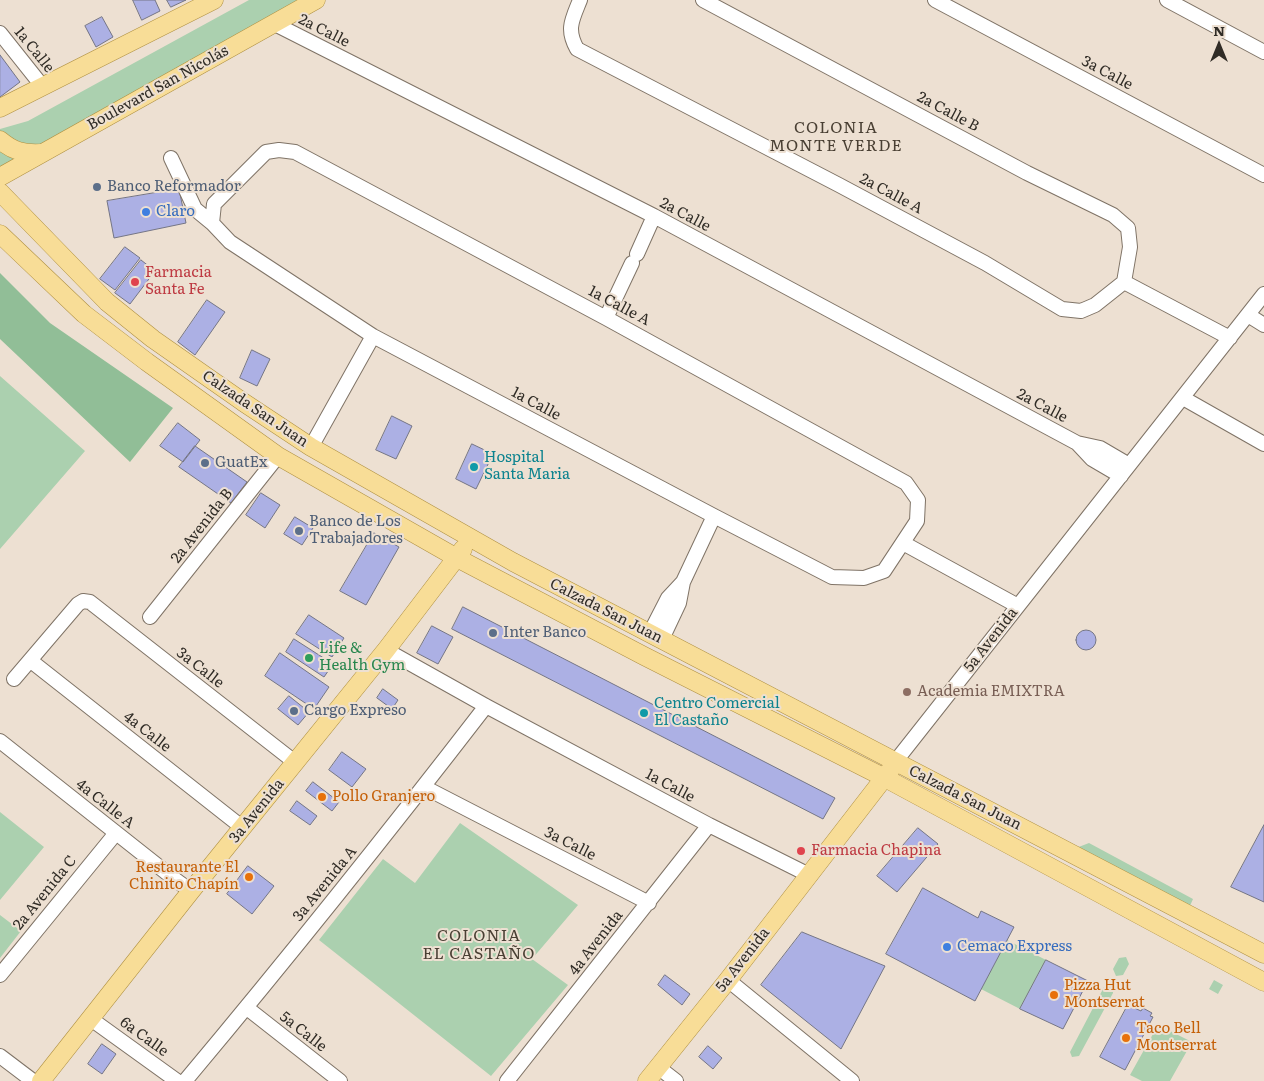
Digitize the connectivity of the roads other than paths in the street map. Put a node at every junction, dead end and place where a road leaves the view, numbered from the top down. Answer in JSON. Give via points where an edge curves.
{"nodes":[{"id":1,"x":214,"y":0,"type":"edge"},
{"id":2,"x":316,"y":0,"type":"edge"},
{"id":3,"x":580,"y":0,"type":"edge"},
{"id":4,"x":703,"y":0,"type":"edge"},
{"id":5,"x":935,"y":0,"type":"edge"},
{"id":6,"x":1167,"y":0,"type":"edge"},
{"id":7,"x":273,"y":23,"type":"junction"},
{"id":8,"x":0,"y":33,"type":"edge"},
{"id":9,"x":1264,"y":52,"type":"edge"},
{"id":10,"x":43,"y":86,"type":"junction"},
{"id":11,"x":0,"y":108,"type":"edge"},
{"id":12,"x":0,"y":140,"type":"edge"},
{"id":13,"x":41,"y":153,"type":"junction"},
{"id":14,"x":171,"y":158,"type":"dead end"},
{"id":15,"x":1264,"y":175,"type":"edge"},
{"id":16,"x":0,"y":177,"type":"edge"},
{"id":17,"x":0,"y":192,"type":"edge"},
{"id":18,"x":654,"y":216,"type":"junction"},
{"id":19,"x":212,"y":223,"type":"junction"},
{"id":20,"x":0,"y":234,"type":"edge"},
{"id":21,"x":1124,"y":282,"type":"junction"},
{"id":22,"x":1264,"y":294,"type":"edge"},
{"id":23,"x":1248,"y":315,"type":"junction"},
{"id":24,"x":606,"y":318,"type":"junction"},
{"id":25,"x":1264,"y":325,"type":"edge"},
{"id":26,"x":373,"y":336,"type":"junction"},
{"id":27,"x":1230,"y":338,"type":"junction"},
{"id":28,"x":1183,"y":398,"type":"junction"},
{"id":29,"x":1264,"y":444,"type":"edge"},
{"id":30,"x":311,"y":447,"type":"junction"},
{"id":31,"x":278,"y":456,"type":"junction"},
{"id":32,"x":1125,"y":470,"type":"junction"},
{"id":33,"x":714,"y":516,"type":"junction"},
{"id":34,"x":471,"y":539,"type":"junction"},
{"id":35,"x":902,"y":543,"type":"junction"},
{"id":36,"x":457,"y":558,"type":"junction"},
{"id":37,"x":1018,"y":606,"type":"junction"},
{"id":38,"x":150,"y":617,"type":"dead end"},
{"id":39,"x":656,"y":636,"type":"junction"},
{"id":40,"x":386,"y":650,"type":"junction"},
{"id":41,"x":30,"y":661,"type":"junction"},
{"id":42,"x":14,"y":679,"type":"dead end"},
{"id":43,"x":486,"y":706,"type":"junction"},
{"id":44,"x":0,"y":742,"type":"edge"},
{"id":45,"x":895,"y":762,"type":"junction"},
{"id":46,"x":296,"y":763,"type":"junction"},
{"id":47,"x":885,"y":778,"type":"junction"},
{"id":48,"x":424,"y":787,"type":"junction"},
{"id":49,"x":709,"y":825,"type":"junction"},
{"id":50,"x":243,"y":828,"type":"junction"},
{"id":51,"x":116,"y":832,"type":"junction"},
{"id":52,"x":809,"y":875,"type":"junction"},
{"id":53,"x":191,"y":891,"type":"junction"},
{"id":54,"x":649,"y":903,"type":"junction"},
{"id":55,"x":1264,"y":954,"type":"edge"},
{"id":56,"x":0,"y":975,"type":"edge"},
{"id":57,"x":728,"y":980,"type":"junction"},
{"id":58,"x":1264,"y":982,"type":"edge"},
{"id":59,"x":247,"y":1008,"type":"junction"},
{"id":60,"x":92,"y":1019,"type":"junction"},
{"id":61,"x":0,"y":1056,"type":"edge"},
{"id":62,"x":652,"y":1074,"type":"edge"},
{"id":63,"x":33,"y":1081,"type":"edge"},
{"id":64,"x":41,"y":1081,"type":"edge"},
{"id":65,"x":177,"y":1081,"type":"edge"},
{"id":66,"x":186,"y":1081,"type":"edge"},
{"id":67,"x":340,"y":1081,"type":"edge"},
{"id":68,"x":507,"y":1081,"type":"edge"},
{"id":69,"x":676,"y":1081,"type":"edge"},
{"id":70,"x":852,"y":1081,"type":"edge"}],
"edges":[{"from":1,"to":10,"type":"main road"},
{"from":2,"to":7,"type":"main road","name":"Boulevard San Nicolás"},
{"from":3,"to":21,"type":"street","name":"2a Calle A","via":[[570,26],[571,38],[577,49],[831,180],[985,263],[1062,309],[1080,312],[1095,305]]},
{"from":4,"to":21,"type":"street","name":"2a Calle B","via":[[1027,173],[1113,215],[1128,228],[1130,247]]},
{"from":5,"to":15,"type":"street","name":"3a Calle"},
{"from":6,"to":9,"type":"street"},
{"from":7,"to":13,"type":"main road","name":"Boulevard San Nicolás"},
{"from":7,"to":18,"type":"street","name":"2a Calle"},
{"from":8,"to":10,"type":"street","name":"1a Calle"},
{"from":10,"to":11,"type":"main road"},
{"from":12,"to":13,"type":"main road","via":[[26,154]]},
{"from":13,"to":16,"type":"main road","name":"Boulevard San Nicolás"},
{"from":14,"to":19,"type":"street","name":"1a Calle","via":[[195,209]]},
{"from":17,"to":30,"type":"main road","name":"Calzada San Juan","via":[[107,302],[153,339]]},
{"from":18,"to":24,"type":"street"},
{"from":18,"to":32,"type":"street","name":"2a Calle","via":[[1077,443],[1092,459]]},
{"from":19,"to":24,"type":"street","name":"1a Calle A","via":[[214,204],[266,152],[295,152]]},
{"from":19,"to":26,"type":"street","name":"1a Calle","via":[[230,242]]},
{"from":20,"to":31,"type":"main road","name":"Calzada San Juan","via":[[84,314]]},
{"from":21,"to":27,"type":"street"},
{"from":22,"to":23,"type":"street","name":"5a Avenida"},
{"from":23,"to":25,"type":"street"},
{"from":23,"to":27,"type":"street","name":"5a Avenida"},
{"from":24,"to":35,"type":"street","name":"1a Calle A","via":[[906,483],[918,500],[917,521]]},
{"from":26,"to":30,"type":"street"},
{"from":26,"to":33,"type":"street","name":"1a Calle"},
{"from":27,"to":28,"type":"street","name":"5a Avenida"},
{"from":28,"to":29,"type":"street"},
{"from":28,"to":32,"type":"street","name":"5a Avenida"},
{"from":30,"to":34,"type":"main road","name":"Calzada San Juan"},
{"from":31,"to":36,"type":"main road","name":"Calzada San Juan"},
{"from":31,"to":38,"type":"street","name":"2a Avenida B"},
{"from":32,"to":37,"type":"street","name":"5a Avenida"},
{"from":33,"to":35,"type":"street","name":"1a Calle","via":[[832,577],[864,578],[884,571]]},
{"from":33,"to":39,"type":"street","via":[[683,582],[678,603]]},
{"from":34,"to":36,"type":"main road","name":"3a Avenida"},
{"from":34,"to":39,"type":"main road","name":"Calzada San Juan"},
{"from":35,"to":37,"type":"street"},
{"from":36,"to":40,"type":"main road","name":"3a Avenida"},
{"from":36,"to":47,"type":"main road","name":"Calzada San Juan"},
{"from":37,"to":45,"type":"street","name":"5a Avenida"},
{"from":39,"to":45,"type":"main road","name":"Calzada San Juan"},
{"from":40,"to":43,"type":"street","name":"1a Calle"},
{"from":40,"to":46,"type":"main road","name":"3a Avenida"},
{"from":41,"to":42,"type":"street"},
{"from":41,"to":46,"type":"street","name":"3a Calle","via":[[78,604],[90,602]]},
{"from":41,"to":50,"type":"street","name":"4a Calle"},
{"from":43,"to":48,"type":"street","name":"3a Avenida A"},
{"from":43,"to":49,"type":"street","name":"1a Calle"},
{"from":44,"to":51,"type":"street","name":"4a Calle A"},
{"from":45,"to":47,"type":"main road","name":"5a Avenida"},
{"from":45,"to":55,"type":"main road","name":"Calzada San Juan"},
{"from":46,"to":50,"type":"main road","name":"3a Avenida"},
{"from":47,"to":52,"type":"main road","name":"5a Avenida"},
{"from":47,"to":58,"type":"main road","name":"Calzada San Juan"},
{"from":48,"to":54,"type":"street","name":"3a Calle"},
{"from":48,"to":59,"type":"street","name":"3a Avenida A"},
{"from":49,"to":52,"type":"street","name":"1a Calle"},
{"from":49,"to":54,"type":"street","name":"4a Avenida"},
{"from":50,"to":53,"type":"main road","name":"3a Avenida"},
{"from":51,"to":53,"type":"street","name":"4a Calle A"},
{"from":51,"to":56,"type":"street","name":"2a Avenida C"},
{"from":52,"to":57,"type":"main road","name":"5a Avenida"},
{"from":53,"to":60,"type":"main road","name":"3a Avenida"},
{"from":54,"to":68,"type":"street","name":"4a Avenida"},
{"from":57,"to":62,"type":"main road","name":"5a Avenida"},
{"from":57,"to":70,"type":"street"},
{"from":59,"to":66,"type":"street","name":"3a Avenida A"},
{"from":59,"to":67,"type":"street","name":"5a Calle"},
{"from":60,"to":64,"type":"main road","name":"3a Avenida"},
{"from":60,"to":65,"type":"street","name":"6a Calle"},
{"from":61,"to":63,"type":"street"},
{"from":62,"to":69,"type":"street"}]}
